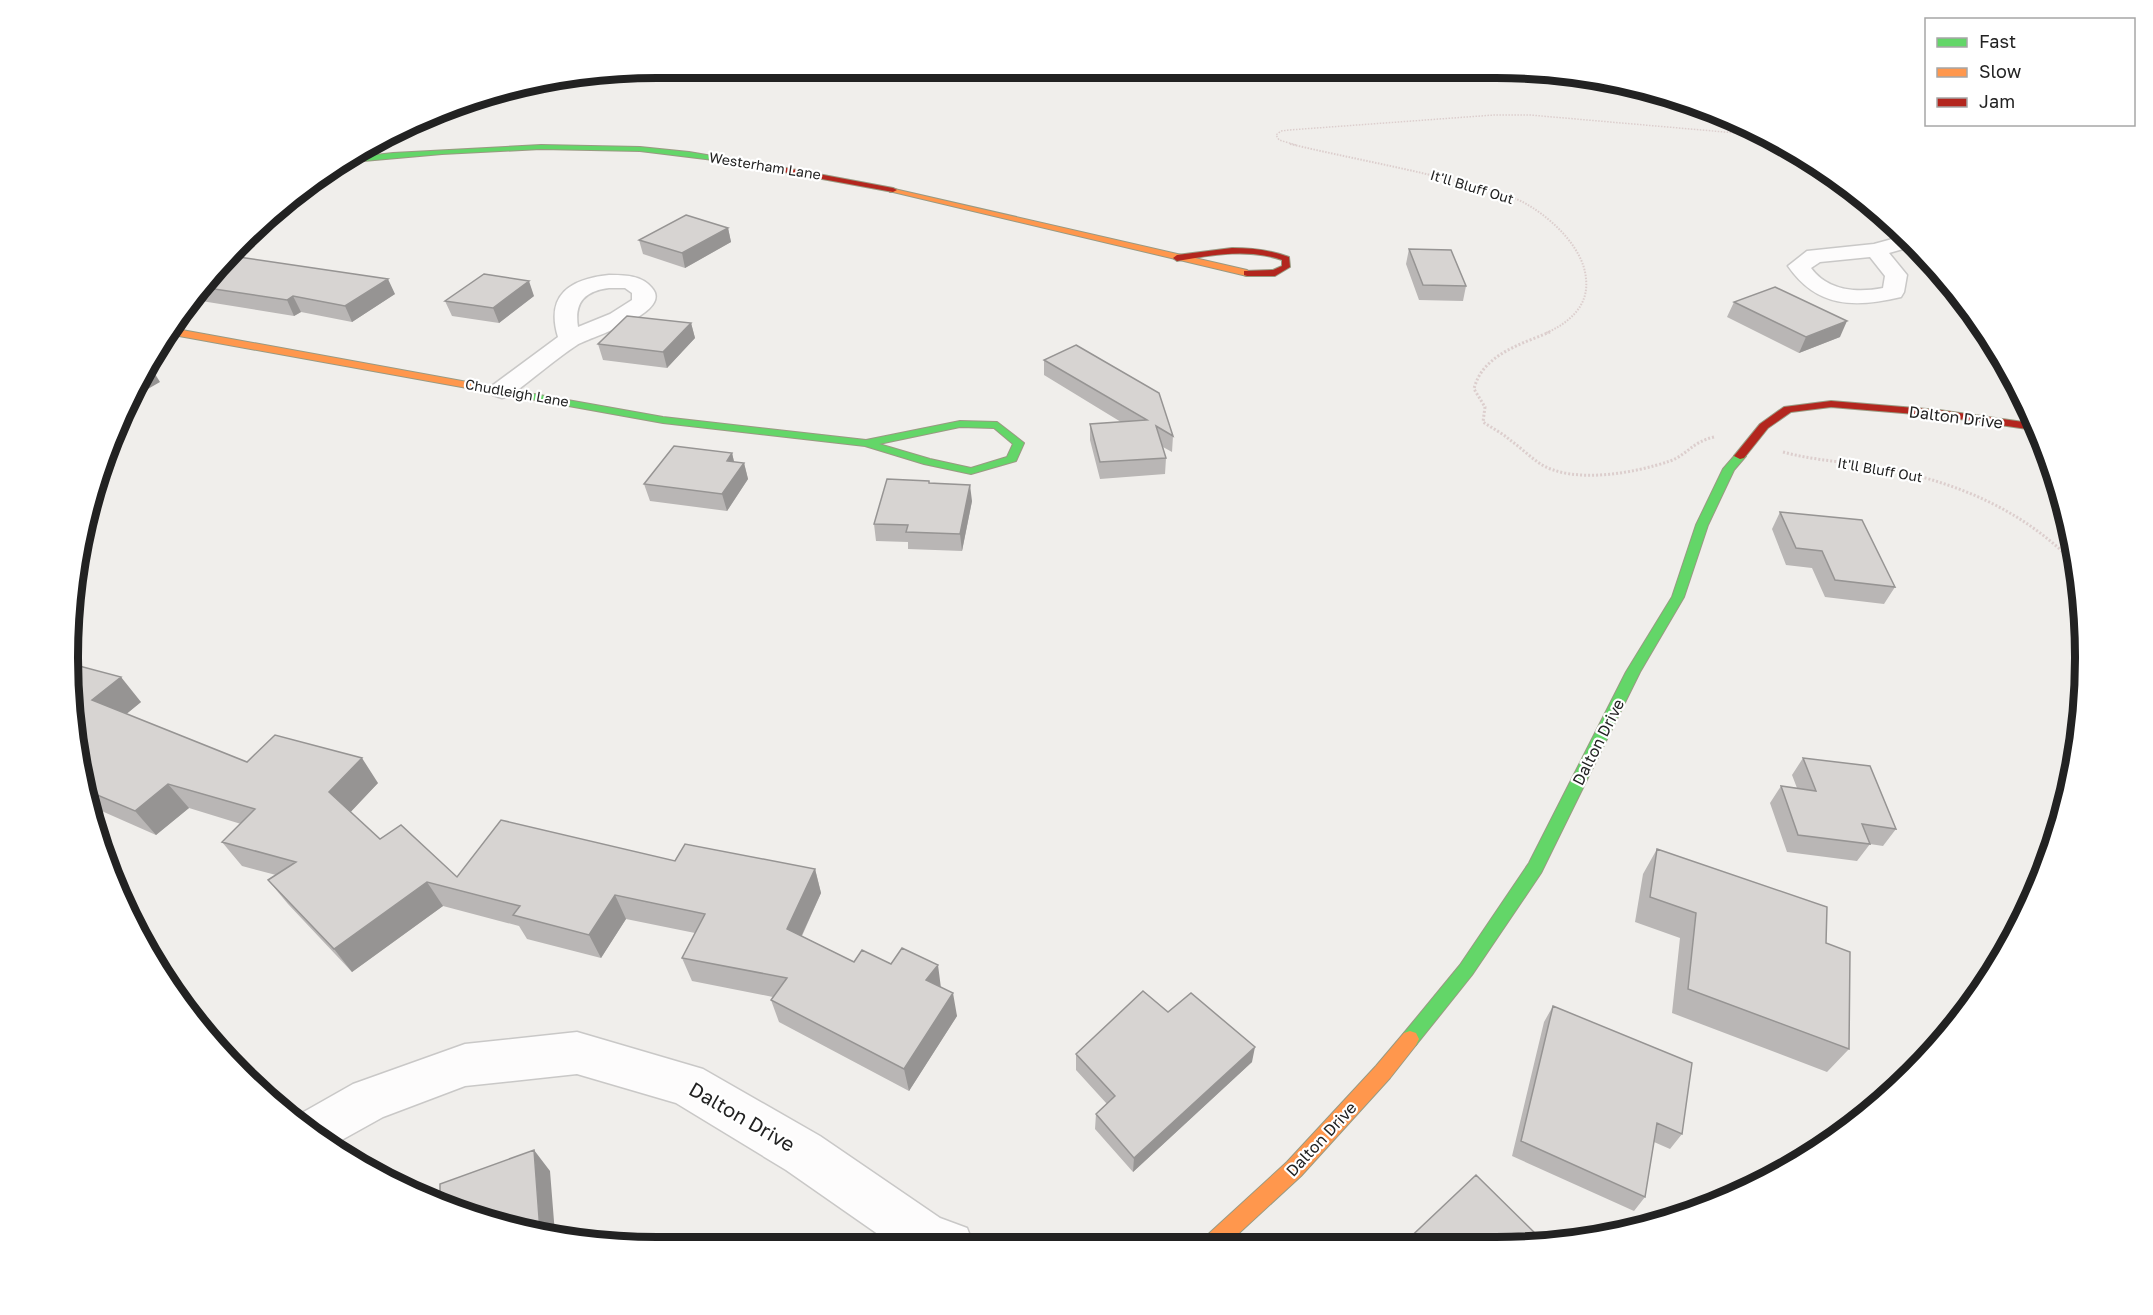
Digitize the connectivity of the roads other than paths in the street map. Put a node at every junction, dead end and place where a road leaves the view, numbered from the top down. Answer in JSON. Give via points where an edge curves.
{"nodes":[{"id":1,"x":364,"y":159,"type":"edge"},
{"id":2,"x":1900,"y":243,"type":"edge"},
{"id":3,"x":1875,"y":250,"type":"dead end"},
{"id":4,"x":1177,"y":258,"type":"junction"},
{"id":5,"x":178,"y":333,"type":"edge"},
{"id":6,"x":570,"y":339,"type":"dead end"},
{"id":7,"x":502,"y":390,"type":"junction"},
{"id":8,"x":2026,"y":426,"type":"edge"},
{"id":9,"x":866,"y":443,"type":"junction"},
{"id":10,"x":319,"y":1127,"type":"edge"},
{"id":11,"x":925,"y":1237,"type":"edge"},
{"id":12,"x":1220,"y":1237,"type":"edge"}],
"edges":[{"from":1,"to":4,"type":"street","name":"Westerham Lane","via":[[420,152],[565,147],[642,149],[716,157],[863,183]]},
{"from":2,"to":3,"type":"street"},
{"from":4,"to":4,"type":"street","name":"Westerham Lane","via":[[1254,249],[1286,259],[1286,267],[1275,273],[1254,274]]},
{"from":5,"to":7,"type":"street","name":"Chudleigh Lane"},
{"from":6,"to":7,"type":"street"},
{"from":7,"to":9,"type":"street","name":"Chudleigh Lane","via":[[663,420]]},
{"from":8,"to":12,"type":"street","name":"Dalton Drive","via":[[1939,413],[1831,404],[1788,409],[1764,426],[1729,469],[1702,525],[1678,597],[1633,672],[1535,868],[1479,952],[1383,1072],[1294,1169]]},
{"from":9,"to":9,"type":"street","name":"Chudleigh Lane","via":[[960,424],[997,425],[1019,443],[1012,459],[972,471]]},
{"from":10,"to":11,"type":"street","name":"Dalton Drive","via":[[369,1100],[465,1065],[577,1053],[687,1084],[803,1153]]}]}
